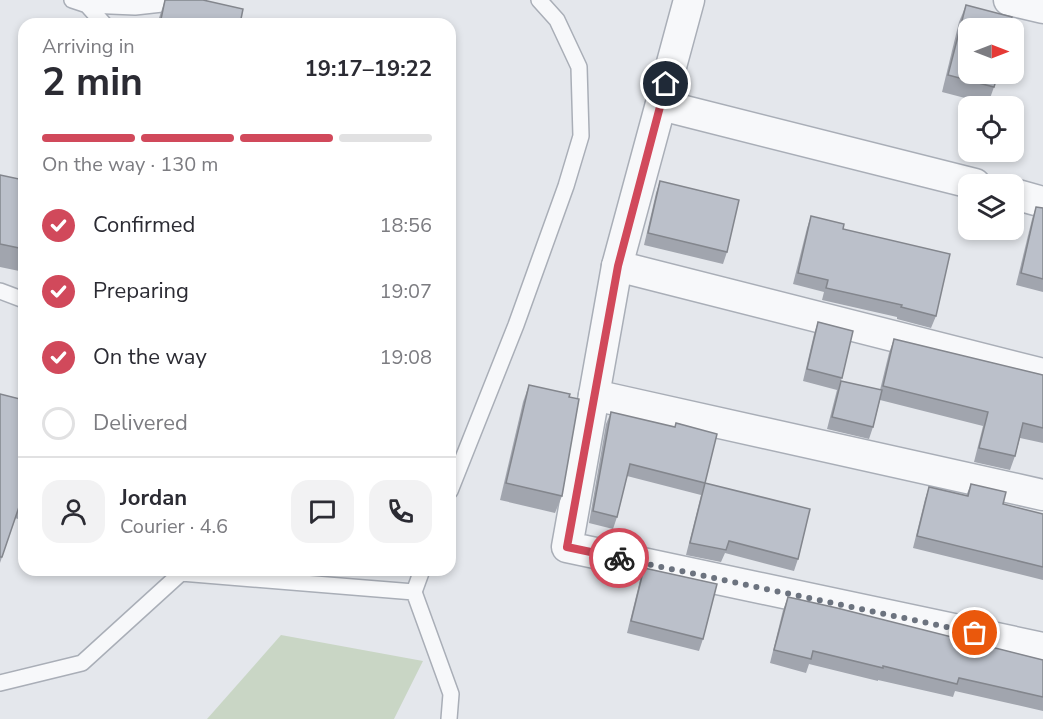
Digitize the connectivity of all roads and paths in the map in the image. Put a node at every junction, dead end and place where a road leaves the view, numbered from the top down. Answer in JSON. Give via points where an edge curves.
{"nodes":[{"id":1,"x":198,"y":0,"type":"edge"},
{"id":2,"x":539,"y":0,"type":"edge"},
{"id":3,"x":689,"y":0,"type":"edge"},
{"id":4,"x":1009,"y":0,"type":"edge"},
{"id":5,"x":79,"y":3,"type":"edge"},
{"id":6,"x":1043,"y":8,"type":"edge"},
{"id":7,"x":97,"y":18,"type":"edge"},
{"id":8,"x":661,"y":105,"type":"junction"},
{"id":9,"x":958,"y":180,"type":"edge"},
{"id":10,"x":1024,"y":197,"type":"edge"},
{"id":11,"x":1043,"y":202,"type":"edge"},
{"id":12,"x":618,"y":266,"type":"junction"},
{"id":13,"x":0,"y":291,"type":"edge"},
{"id":14,"x":18,"y":298,"type":"edge"},
{"id":15,"x":1043,"y":374,"type":"edge"},
{"id":16,"x":594,"y":395,"type":"junction"},
{"id":17,"x":456,"y":476,"type":"edge"},
{"id":18,"x":1043,"y":495,"type":"edge"},
{"id":19,"x":177,"y":576,"type":"edge"},
{"id":20,"x":228,"y":576,"type":"edge"},
{"id":21,"x":420,"y":576,"type":"edge"},
{"id":22,"x":414,"y":592,"type":"junction"},
{"id":23,"x":1043,"y":648,"type":"edge"},
{"id":24,"x":0,"y":683,"type":"edge"},
{"id":25,"x":449,"y":719,"type":"edge"}],
"edges":[{"from":1,"to":5,"type":"lane","via":[[135,8]]},
{"from":2,"to":17,"type":"lane","via":[[557,20],[579,67],[581,136],[516,325]]},
{"from":3,"to":8,"type":"street"},
{"from":4,"to":6,"type":"street"},
{"from":5,"to":7,"type":"lane"},
{"from":8,"to":9,"type":"street"},
{"from":8,"to":12,"type":"street"},
{"from":10,"to":11,"type":"street"},
{"from":12,"to":15,"type":"street"},
{"from":12,"to":16,"type":"street"},
{"from":13,"to":14,"type":"lane"},
{"from":16,"to":18,"type":"street"},
{"from":16,"to":23,"type":"street","via":[[567,547]]},
{"from":19,"to":24,"type":"lane","via":[[82,663]]},
{"from":20,"to":22,"type":"lane"},
{"from":21,"to":22,"type":"lane"},
{"from":22,"to":25,"type":"lane","via":[[451,694]]}]}
